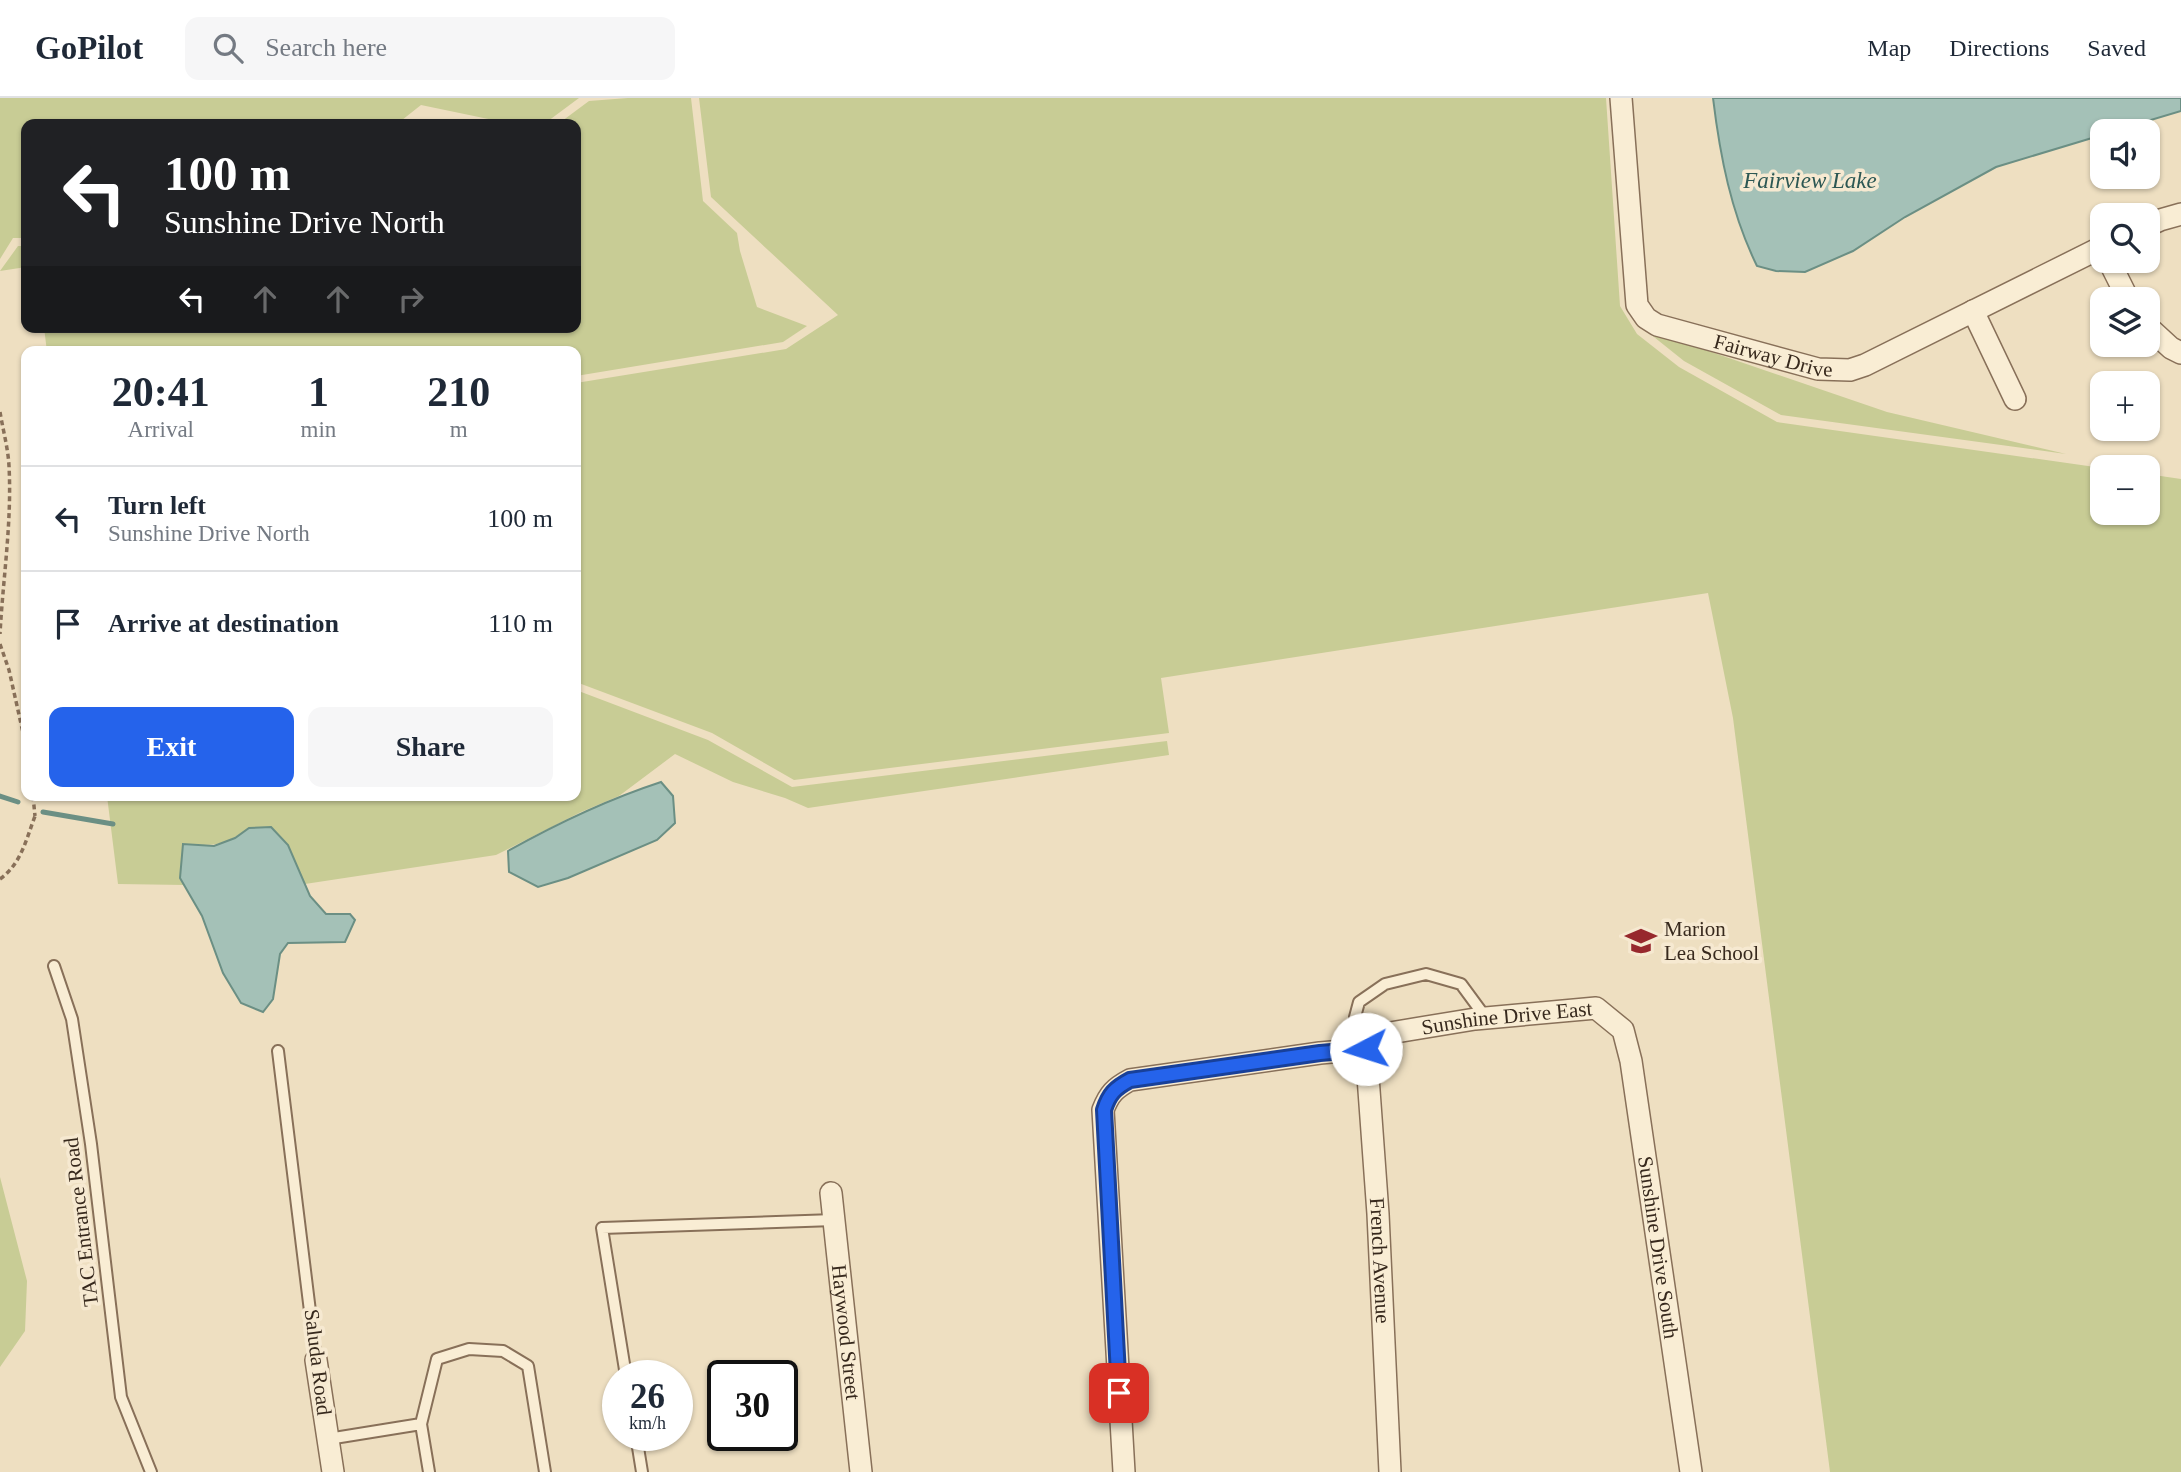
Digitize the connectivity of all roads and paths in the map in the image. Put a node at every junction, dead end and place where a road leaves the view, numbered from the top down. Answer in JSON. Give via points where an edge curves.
{"nodes":[{"id":1,"x":1621,"y":98,"type":"edge"},
{"id":2,"x":2181,"y":214,"type":"edge"},
{"id":3,"x":2160,"y":220,"type":"edge"},
{"id":4,"x":2090,"y":253,"type":"edge"},
{"id":5,"x":1973,"y":311,"type":"junction"},
{"id":6,"x":2160,"y":338,"type":"edge"},
{"id":7,"x":2181,"y":354,"type":"edge"},
{"id":8,"x":2015,"y":399,"type":"dead end"},
{"id":9,"x":0,"y":412,"type":"edge"},
{"id":10,"x":0,"y":634,"type":"edge"},
{"id":11,"x":0,"y":644,"type":"edge"},
{"id":12,"x":21,"y":724,"type":"edge"},
{"id":13,"x":33,"y":801,"type":"edge"},
{"id":14,"x":0,"y":879,"type":"edge"},
{"id":15,"x":54,"y":966,"type":"dead end"},
{"id":16,"x":1486,"y":1018,"type":"junction"},
{"id":17,"x":1619,"y":1024,"type":"joint"},
{"id":18,"x":1366,"y":1049,"type":"junction"},
{"id":19,"x":278,"y":1051,"type":"dead end"},
{"id":20,"x":831,"y":1193,"type":"dead end"},
{"id":21,"x":834,"y":1220,"type":"junction"},
{"id":22,"x":316,"y":1360,"type":"joint"},
{"id":23,"x":623,"y":1360,"type":"edge"},
{"id":24,"x":421,"y":1424,"type":"junction"},
{"id":25,"x":328,"y":1439,"type":"junction"},
{"id":26,"x":639,"y":1451,"type":"edge"},
{"id":27,"x":151,"y":1472,"type":"edge"},
{"id":28,"x":333,"y":1472,"type":"edge"},
{"id":29,"x":429,"y":1472,"type":"edge"},
{"id":30,"x":545,"y":1472,"type":"edge"},
{"id":31,"x":642,"y":1472,"type":"edge"},
{"id":32,"x":861,"y":1472,"type":"edge"},
{"id":33,"x":1124,"y":1472,"type":"edge"},
{"id":34,"x":1390,"y":1472,"type":"edge"},
{"id":35,"x":1691,"y":1472,"type":"edge"}],
"edges":[{"from":1,"to":5,"type":"street","name":"Fairway Drive","via":[[1637,305],[1657,326],[1818,369],[1850,370]]},
{"from":2,"to":3,"type":"street"},
{"from":4,"to":5,"type":"street","name":"Fairway Drive"},
{"from":5,"to":8,"type":"street"},
{"from":6,"to":7,"type":"street"},
{"from":9,"to":10,"type":"path","via":[[9,463],[10,512]]},
{"from":11,"to":12,"type":"path"},
{"from":13,"to":14,"type":"path","via":[[35,819],[18,860]]},
{"from":15,"to":27,"type":"lane","name":"TAC Entrance Road","via":[[72,1018],[121,1397]]},
{"from":16,"to":17,"type":"street","name":"Sunshine Drive East","via":[[1596,1008]]},
{"from":16,"to":18,"type":"street","name":"Sunshine Drive East","via":[[1390,1033]]},
{"from":16,"to":18,"type":"lane","via":[[1461,984],[1426,974],[1385,984],[1359,1002],[1355,1017]]},
{"from":17,"to":35,"type":"street","name":"Sunshine Drive South","via":[[1631,1061]]},
{"from":18,"to":33,"type":"street","name":"Sunshine Drive East","via":[[1130,1080],[1108,1096],[1104,1110]]},
{"from":18,"to":34,"type":"street","name":"French Avenue"},
{"from":19,"to":22,"type":"lane","name":"Saluda Road"},
{"from":20,"to":21,"type":"street","name":"Haywood Street"},
{"from":21,"to":23,"type":"lane","via":[[602,1228]]},
{"from":21,"to":32,"type":"street","name":"Haywood Street"},
{"from":22,"to":25,"type":"street","name":"Saluda Road"},
{"from":24,"to":25,"type":"lane"},
{"from":24,"to":29,"type":"lane"},
{"from":24,"to":30,"type":"lane","via":[[437,1359],[469,1349],[503,1351],[528,1366]]},
{"from":25,"to":28,"type":"street","name":"Saluda Road"},
{"from":26,"to":31,"type":"lane"}]}
